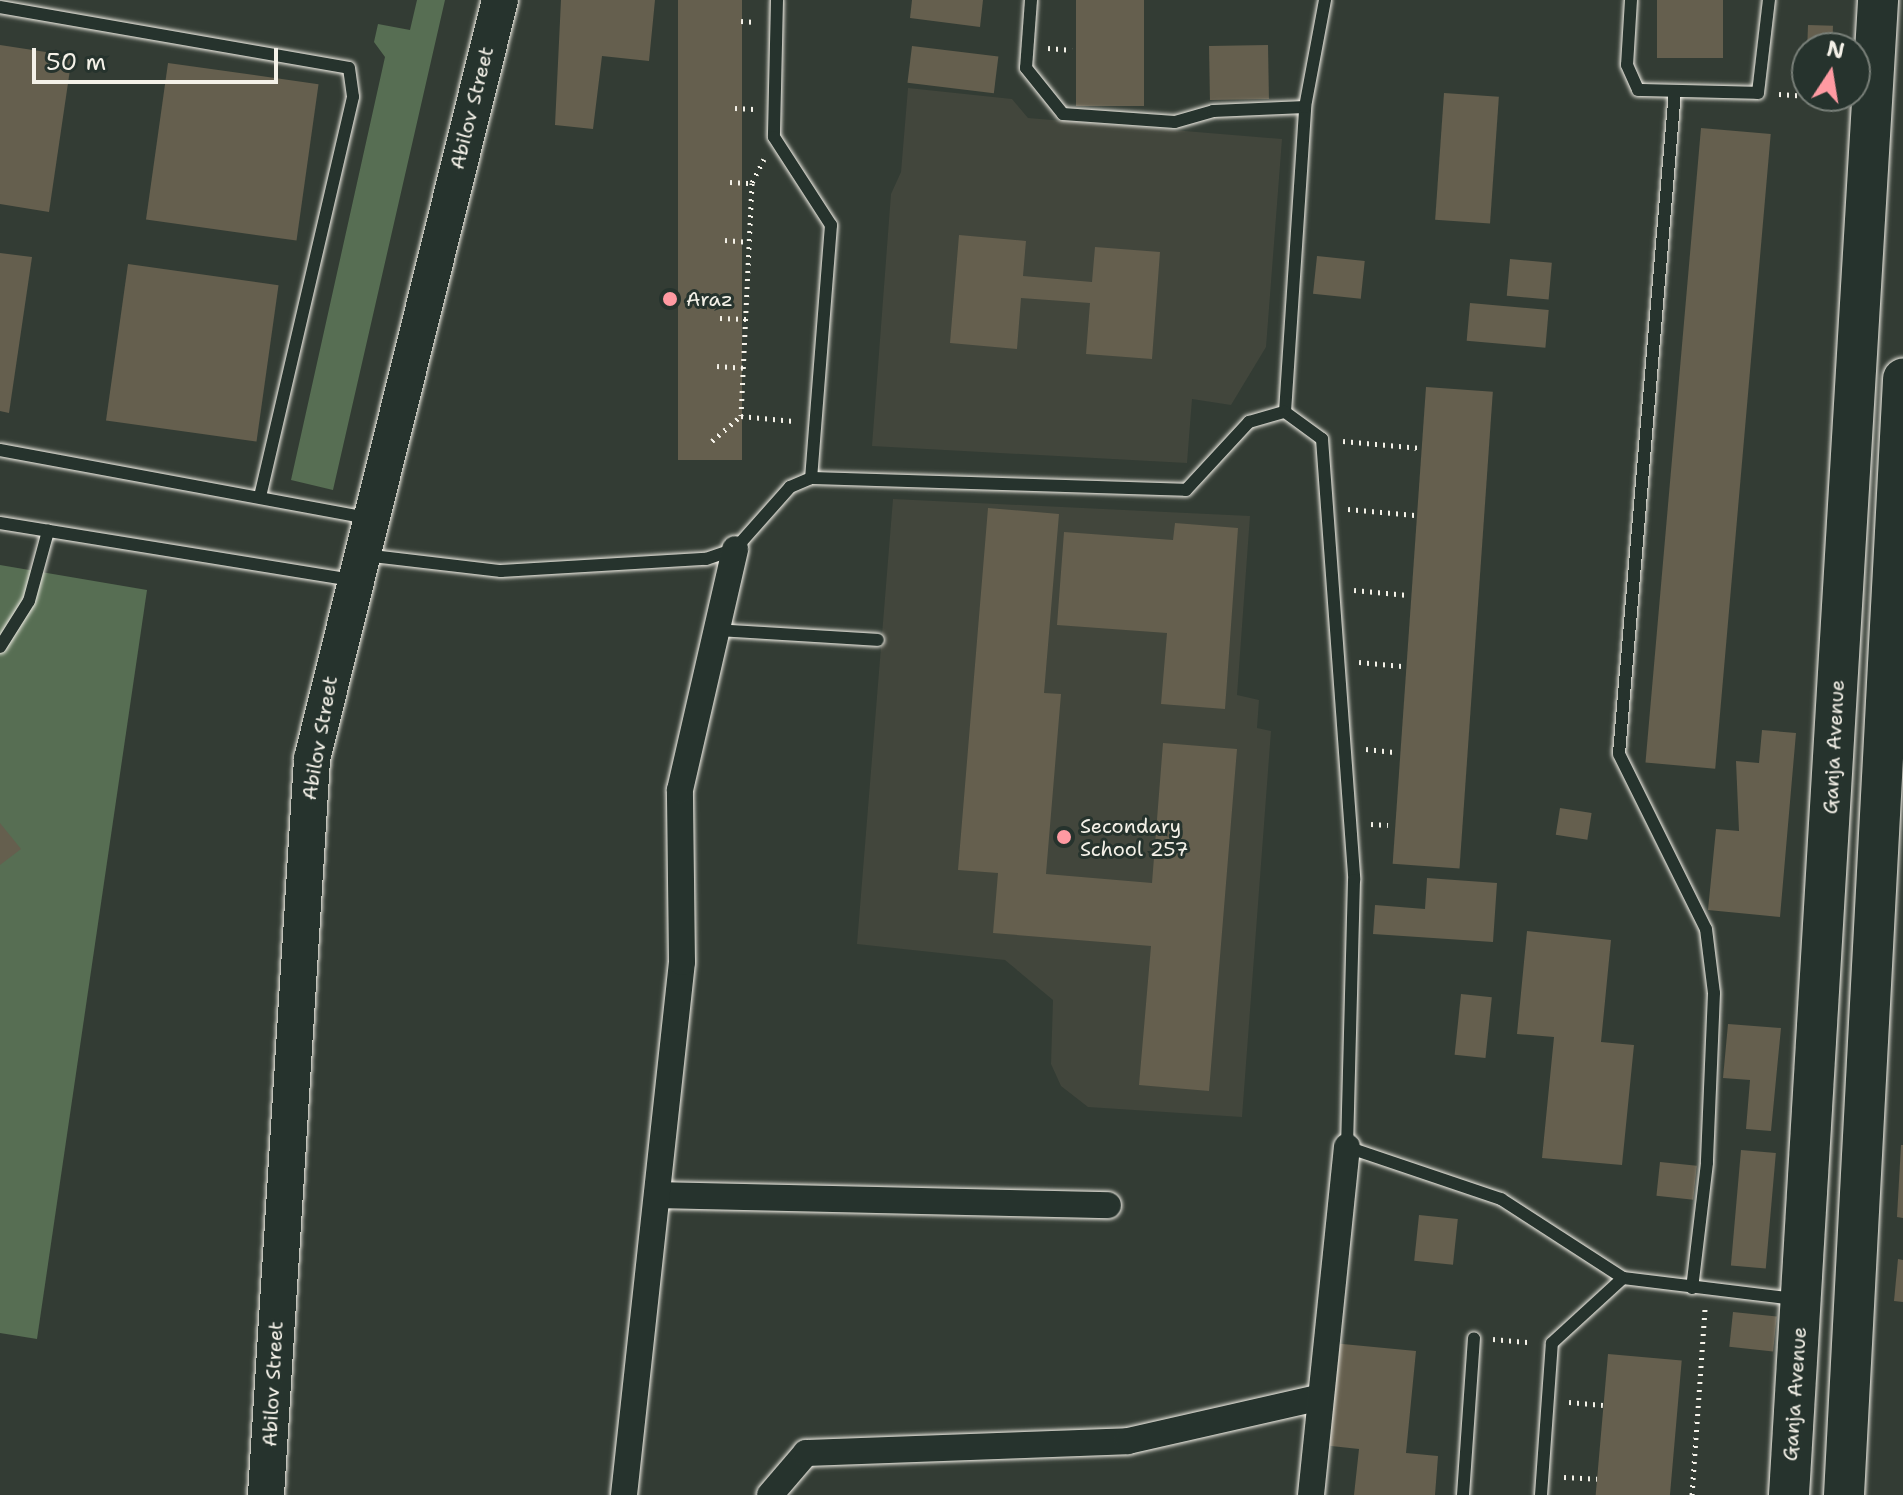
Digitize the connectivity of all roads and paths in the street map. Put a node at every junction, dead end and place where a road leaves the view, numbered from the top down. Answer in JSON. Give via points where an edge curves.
{"nodes":[{"id":1,"x":500,"y":0,"type":"edge"},
{"id":2,"x":777,"y":0,"type":"edge"},
{"id":3,"x":1031,"y":0,"type":"edge"},
{"id":4,"x":1325,"y":0,"type":"edge"},
{"id":5,"x":1631,"y":0,"type":"edge"},
{"id":6,"x":1769,"y":0,"type":"edge"},
{"id":7,"x":1878,"y":0,"type":"edge"},
{"id":8,"x":0,"y":7,"type":"edge"},
{"id":9,"x":1675,"y":91,"type":"junction"},
{"id":10,"x":1758,"y":93,"type":"junction"},
{"id":11,"x":1791,"y":95,"type":"edge"},
{"id":12,"x":1305,"y":107,"type":"junction"},
{"id":13,"x":774,"y":137,"type":"junction"},
{"id":14,"x":730,"y":182,"type":"dead end"},
{"id":15,"x":752,"y":183,"type":"junction"},
{"id":16,"x":725,"y":240,"type":"dead end"},
{"id":17,"x":749,"y":242,"type":"junction"},
{"id":18,"x":720,"y":318,"type":"dead end"},
{"id":19,"x":746,"y":319,"type":"junction"},
{"id":20,"x":717,"y":366,"type":"dead end"},
{"id":21,"x":743,"y":368,"type":"junction"},
{"id":22,"x":1903,"y":379,"type":"edge"},
{"id":23,"x":1285,"y":412,"type":"junction"},
{"id":24,"x":741,"y":416,"type":"junction"},
{"id":25,"x":815,"y":423,"type":"junction"},
{"id":26,"x":1322,"y":439,"type":"junction"},
{"id":27,"x":712,"y":441,"type":"dead end"},
{"id":28,"x":1421,"y":448,"type":"dead end"},
{"id":29,"x":0,"y":450,"type":"edge"},
{"id":30,"x":811,"y":478,"type":"junction"},
{"id":31,"x":260,"y":496,"type":"junction"},
{"id":32,"x":1327,"y":507,"type":"junction"},
{"id":33,"x":1415,"y":515,"type":"dead end"},
{"id":34,"x":369,"y":518,"type":"junction"},
{"id":35,"x":0,"y":523,"type":"edge"},
{"id":36,"x":48,"y":531,"type":"junction"},
{"id":37,"x":735,"y":549,"type":"junction"},
{"id":38,"x":357,"y":567,"type":"junction"},
{"id":39,"x":1333,"y":588,"type":"junction"},
{"id":40,"x":1408,"y":595,"type":"dead end"},
{"id":41,"x":716,"y":630,"type":"junction"},
{"id":42,"x":878,"y":640,"type":"dead end"},
{"id":43,"x":0,"y":647,"type":"edge"},
{"id":44,"x":1338,"y":660,"type":"junction"},
{"id":45,"x":1402,"y":666,"type":"dead end"},
{"id":46,"x":1347,"y":1147,"type":"junction"},
{"id":47,"x":657,"y":1195,"type":"junction"},
{"id":48,"x":1108,"y":1205,"type":"dead end"},
{"id":49,"x":1623,"y":1278,"type":"junction"},
{"id":50,"x":1692,"y":1288,"type":"junction"},
{"id":51,"x":1707,"y":1291,"type":"junction"},
{"id":52,"x":1801,"y":1300,"type":"junction"},
{"id":53,"x":1474,"y":1338,"type":"joint"},
{"id":54,"x":1552,"y":1343,"type":"junction"},
{"id":55,"x":1317,"y":1398,"type":"junction"},
{"id":56,"x":1548,"y":1400,"type":"junction"},
{"id":57,"x":1603,"y":1405,"type":"dead end"},
{"id":58,"x":1543,"y":1475,"type":"junction"},
{"id":59,"x":1597,"y":1479,"type":"dead end"},
{"id":60,"x":266,"y":1495,"type":"edge"},
{"id":61,"x":624,"y":1495,"type":"edge"},
{"id":62,"x":770,"y":1495,"type":"edge"},
{"id":63,"x":1311,"y":1495,"type":"edge"},
{"id":64,"x":1463,"y":1495,"type":"edge"},
{"id":65,"x":1541,"y":1495,"type":"edge"},
{"id":66,"x":1692,"y":1495,"type":"edge"},
{"id":67,"x":1789,"y":1495,"type":"edge"},
{"id":68,"x":1844,"y":1495,"type":"edge"}],
"edges":[{"from":1,"to":34,"type":"main road","name":"Abilov Street"},
{"from":2,"to":13,"type":"lane"},
{"from":3,"to":12,"type":"lane","via":[[1026,68],[1063,114],[1175,122],[1213,111]]},
{"from":4,"to":12,"type":"lane"},
{"from":5,"to":9,"type":"lane","via":[[1627,65],[1638,90]]},
{"from":6,"to":10,"type":"lane"},
{"from":7,"to":52,"type":"main road","name":"Ganja Avenue"},
{"from":8,"to":31,"type":"lane","via":[[349,68],[353,97]]},
{"from":9,"to":10,"type":"lane"},
{"from":9,"to":50,"type":"lane","via":[[1619,754],[1706,929],[1714,993],[1707,1163]]},
{"from":10,"to":11,"type":"path"},
{"from":12,"to":23,"type":"lane"},
{"from":13,"to":15,"type":"path"},
{"from":13,"to":25,"type":"lane","via":[[831,225]]},
{"from":14,"to":15,"type":"path"},
{"from":15,"to":17,"type":"path"},
{"from":16,"to":17,"type":"path"},
{"from":17,"to":19,"type":"path"},
{"from":18,"to":19,"type":"path"},
{"from":19,"to":21,"type":"path"},
{"from":20,"to":21,"type":"path"},
{"from":21,"to":24,"type":"path"},
{"from":22,"to":68,"type":"main road"},
{"from":23,"to":26,"type":"lane"},
{"from":23,"to":30,"type":"lane","via":[[1249,422],[1186,490]]},
{"from":24,"to":25,"type":"path"},
{"from":24,"to":27,"type":"path"},
{"from":25,"to":30,"type":"lane"},
{"from":26,"to":28,"type":"path"},
{"from":26,"to":32,"type":"lane"},
{"from":29,"to":31,"type":"lane"},
{"from":30,"to":37,"type":"lane","via":[[790,487]]},
{"from":31,"to":34,"type":"lane"},
{"from":32,"to":33,"type":"path"},
{"from":32,"to":39,"type":"lane"},
{"from":34,"to":38,"type":"main road","name":"Abilov Street"},
{"from":35,"to":36,"type":"lane"},
{"from":36,"to":38,"type":"lane"},
{"from":36,"to":43,"type":"lane","via":[[29,601]]},
{"from":37,"to":38,"type":"lane","via":[[706,559],[501,571]]},
{"from":37,"to":41,"type":"street"},
{"from":38,"to":60,"type":"main road","name":"Abilov Street","via":[[318,726],[307,806]]},
{"from":39,"to":40,"type":"path"},
{"from":39,"to":44,"type":"lane"},
{"from":41,"to":42,"type":"lane"},
{"from":41,"to":47,"type":"street","via":[[680,790],[682,962]]},
{"from":44,"to":45,"type":"path"},
{"from":44,"to":46,"type":"lane","via":[[1354,880]]},
{"from":46,"to":49,"type":"lane","via":[[1501,1199]]},
{"from":46,"to":55,"type":"street","via":[[1346,1201]]},
{"from":47,"to":48,"type":"street"},
{"from":47,"to":61,"type":"street"},
{"from":49,"to":50,"type":"lane"},
{"from":49,"to":54,"type":"lane"},
{"from":50,"to":51,"type":"lane"},
{"from":51,"to":52,"type":"lane"},
{"from":51,"to":66,"type":"path"},
{"from":52,"to":67,"type":"main road","name":"Ganja Avenue"},
{"from":53,"to":54,"type":"path"},
{"from":53,"to":64,"type":"lane"},
{"from":54,"to":56,"type":"lane"},
{"from":55,"to":62,"type":"street","via":[[1128,1441],[806,1453]]},
{"from":55,"to":63,"type":"street"},
{"from":56,"to":57,"type":"path"},
{"from":56,"to":58,"type":"lane"},
{"from":58,"to":59,"type":"path"},
{"from":58,"to":65,"type":"lane"}]}
